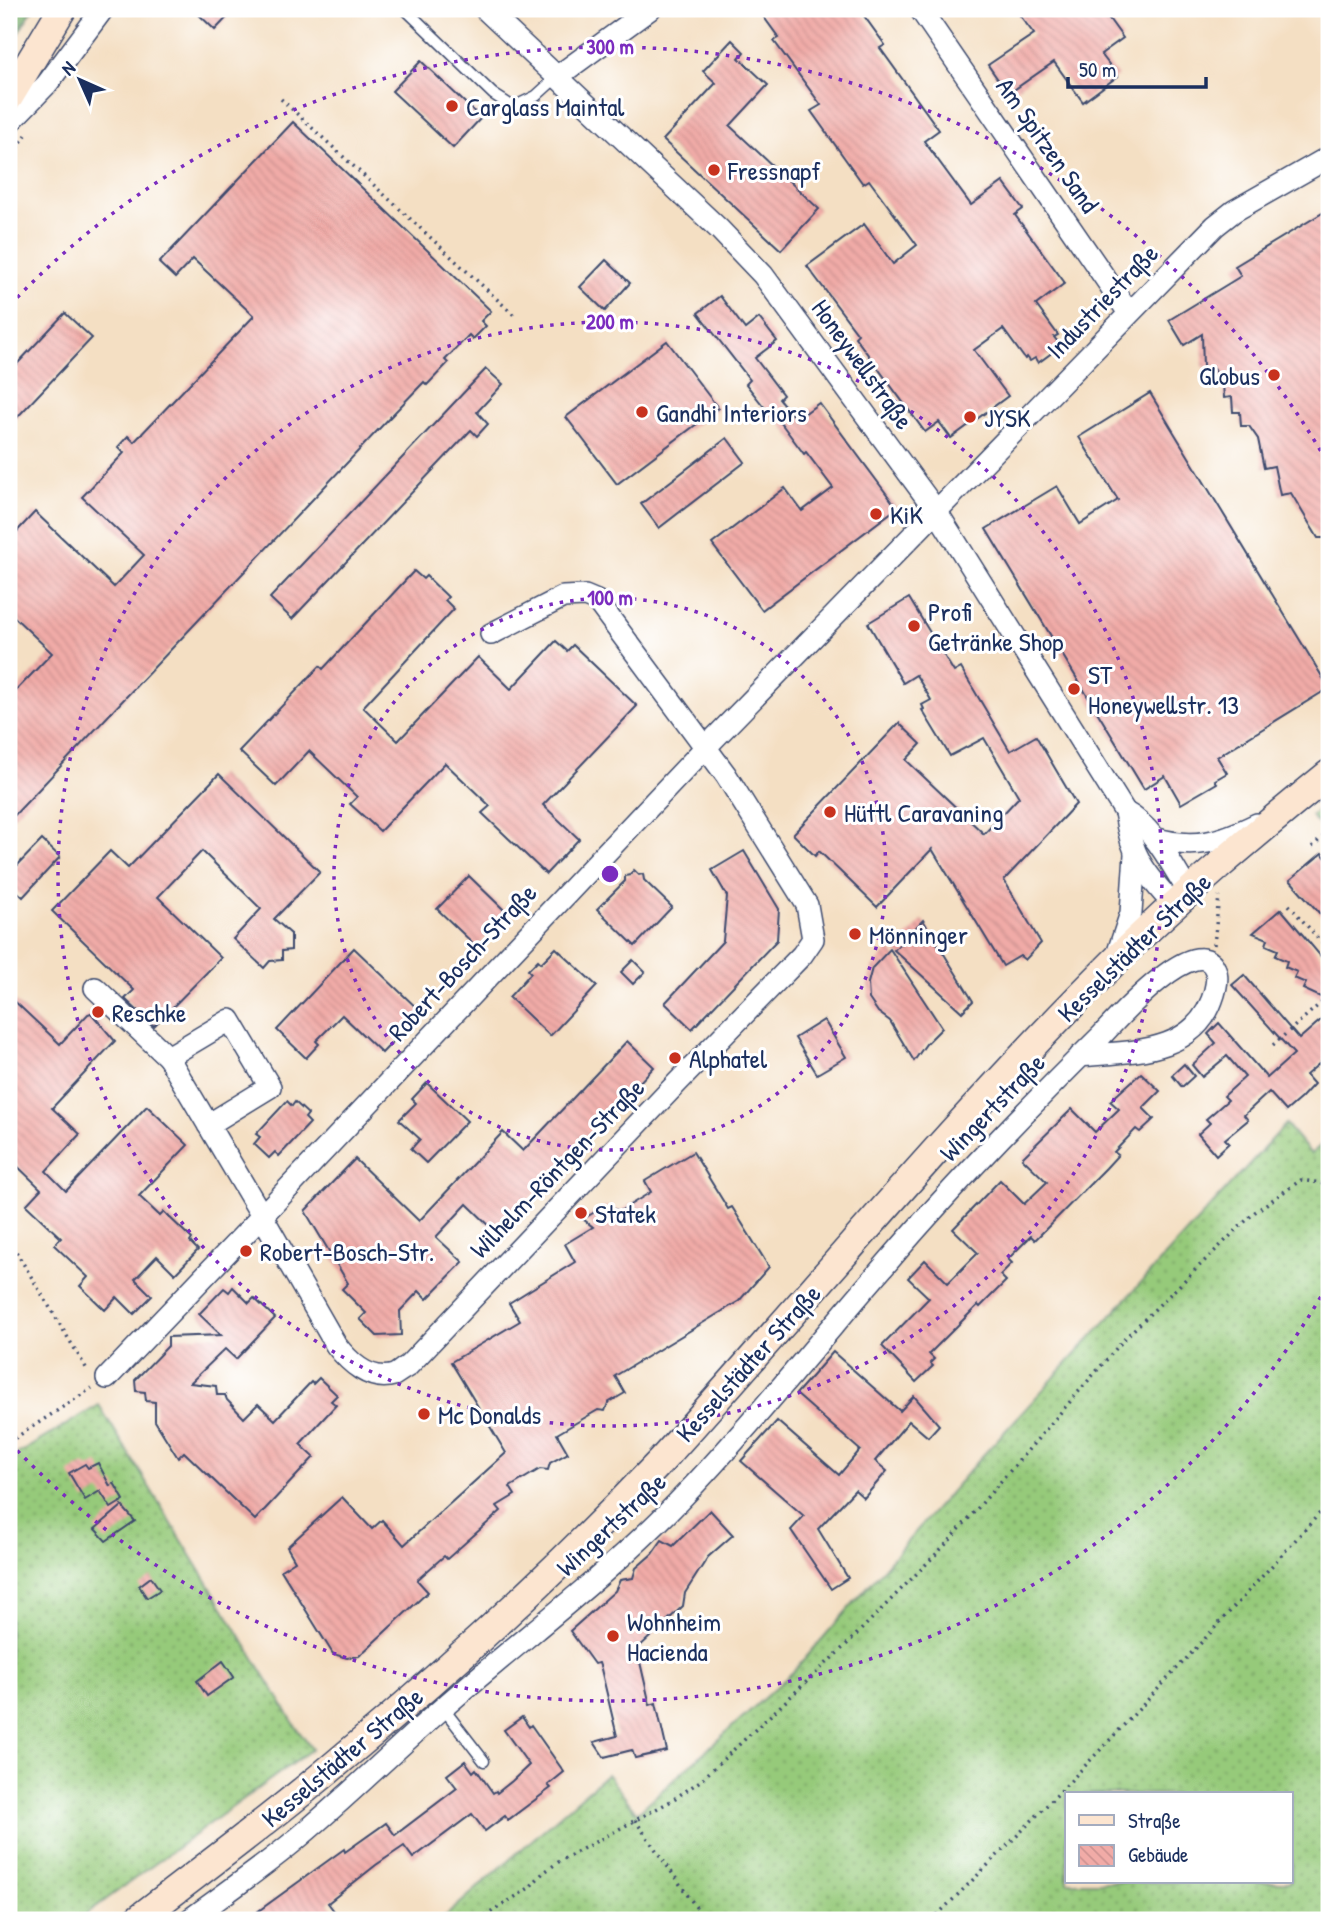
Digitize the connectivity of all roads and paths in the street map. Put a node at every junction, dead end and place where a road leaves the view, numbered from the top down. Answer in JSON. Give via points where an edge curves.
{"nodes":[{"id":1,"x":62,"y":9,"type":"edge"},
{"id":2,"x":103,"y":9,"type":"edge"},
{"id":3,"x":405,"y":9,"type":"edge"},
{"id":4,"x":485,"y":9,"type":"edge"},
{"id":5,"x":650,"y":9,"type":"edge"},
{"id":6,"x":920,"y":9,"type":"edge"},
{"id":7,"x":558,"y":76,"type":"junction"},
{"id":8,"x":9,"y":97,"type":"edge"},
{"id":9,"x":281,"y":99,"type":"dead end"},
{"id":10,"x":9,"y":123,"type":"edge"},
{"id":11,"x":1329,"y":157,"type":"edge"},
{"id":12,"x":1129,"y":313,"type":"junction"},
{"id":13,"x":514,"y":315,"type":"dead end"},
{"id":14,"x":937,"y":512,"type":"junction"},
{"id":15,"x":491,"y":634,"type":"dead end"},
{"id":16,"x":705,"y":747,"type":"junction"},
{"id":17,"x":1329,"y":774,"type":"edge"},
{"id":18,"x":1283,"y":810,"type":"junction"},
{"id":19,"x":1125,"y":811,"type":"junction"},
{"id":20,"x":1329,"y":831,"type":"edge"},
{"id":21,"x":1154,"y":838,"type":"junction"},
{"id":22,"x":1312,"y":847,"type":"dead end"},
{"id":23,"x":1135,"y":854,"type":"junction"},
{"id":24,"x":1190,"y":892,"type":"junction"},
{"id":25,"x":1289,"y":905,"type":"dead end"},
{"id":26,"x":1329,"y":951,"type":"edge"},
{"id":27,"x":1115,"y":961,"type":"junction"},
{"id":28,"x":1212,"y":964,"type":"junction"},
{"id":29,"x":94,"y":988,"type":"dead end"},
{"id":30,"x":1329,"y":996,"type":"edge"},
{"id":31,"x":1273,"y":1045,"type":"dead end"},
{"id":32,"x":1080,"y":1056,"type":"junction"},
{"id":33,"x":167,"y":1057,"type":"junction"},
{"id":34,"x":208,"y":1125,"type":"junction"},
{"id":35,"x":1329,"y":1186,"type":"edge"},
{"id":36,"x":262,"y":1216,"type":"junction"},
{"id":37,"x":9,"y":1240,"type":"edge"},
{"id":38,"x":102,"y":1382,"type":"junction"},
{"id":39,"x":9,"y":1442,"type":"edge"},
{"id":40,"x":1329,"y":1503,"type":"edge"},
{"id":41,"x":443,"y":1708,"type":"junction"},
{"id":42,"x":484,"y":1761,"type":"dead end"},
{"id":43,"x":635,"y":1821,"type":"junction"},
{"id":44,"x":129,"y":1914,"type":"edge"},
{"id":45,"x":103,"y":1920,"type":"edge"},
{"id":46,"x":189,"y":1920,"type":"edge"},
{"id":47,"x":479,"y":1920,"type":"edge"},
{"id":48,"x":705,"y":1920,"type":"edge"},
{"id":49,"x":932,"y":1920,"type":"edge"}],
"edges":[{"from":1,"to":8,"type":"main road"},
{"from":2,"to":10,"type":"street","via":[[47,84]]},
{"from":3,"to":7,"type":"lane","via":[[493,94],[513,107],[536,96]]},
{"from":4,"to":7,"type":"street","name":"Honeywellstraße"},
{"from":5,"to":7,"type":"street"},
{"from":6,"to":12,"type":"street","name":"Am Spitzen Sand"},
{"from":7,"to":14,"type":"street","name":"Honeywellstraße","via":[[763,275]]},
{"from":9,"to":13,"type":"path"},
{"from":11,"to":12,"type":"street","name":"Industriestraße","via":[[1224,218]]},
{"from":12,"to":14,"type":"street","name":"Industriestraße"},
{"from":14,"to":16,"type":"street","name":"Robert-Bosch-Straße"},
{"from":14,"to":19,"type":"street","name":"Honeywellstraße"},
{"from":15,"to":16,"type":"street","via":[[562,597],[585,596],[597,601]]},
{"from":16,"to":36,"type":"street","name":"Robert-Bosch-Straße"},
{"from":16,"to":36,"type":"street","name":"Wilhelm-Röntgen-Straße","via":[[807,905],[813,939],[802,955],[433,1342],[393,1375],[375,1375],[346,1357]]},
{"from":17,"to":18,"type":"main road","name":"Kesselstädter Straße"},
{"from":18,"to":21,"type":"street","via":[[1231,836],[1195,846]]},
{"from":18,"to":24,"type":"main road","name":"Kesselstädter Straße"},
{"from":19,"to":21,"type":"street","name":"Honeywellstraße"},
{"from":19,"to":23,"type":"street","name":"Honeywellstraße"},
{"from":20,"to":22,"type":"path"},
{"from":21,"to":24,"type":"street","name":"Honeywellstraße"},
{"from":23,"to":24,"type":"street","name":"Honeywellstraße","via":[[1157,887]]},
{"from":23,"to":27,"type":"street","name":"Honeywellstraße","via":[[1131,913]]},
{"from":24,"to":27,"type":"main road","name":"Kesselstädter Straße"},
{"from":24,"to":28,"type":"path","via":[[1220,894]]},
{"from":25,"to":26,"type":"path"},
{"from":27,"to":44,"type":"main road","name":"Kesselstädter Straße","via":[[1001,1081],[671,1450],[490,1631],[336,1765]]},
{"from":28,"to":32,"type":"street","name":"Wingertstraße","via":[[1196,960],[1174,968]]},
{"from":28,"to":32,"type":"street","name":"Wingertstraße","via":[[1217,973],[1213,1000],[1191,1032],[1154,1048]]},
{"from":29,"to":33,"type":"street"},
{"from":30,"to":31,"type":"path"},
{"from":32,"to":41,"type":"street","name":"Wingertstraße","via":[[887,1262],[677,1503],[634,1546]]},
{"from":33,"to":34,"type":"street"},
{"from":33,"to":34,"type":"street","via":[[230,1020],[270,1087]]},
{"from":34,"to":36,"type":"street"},
{"from":35,"to":43,"type":"path","via":[[1301,1180],[1255,1212],[1127,1336],[950,1540],[846,1645],[700,1781]]},
{"from":36,"to":38,"type":"street","name":"Robert-Bosch-Straße"},
{"from":37,"to":38,"type":"path"},
{"from":38,"to":39,"type":"path"},
{"from":40,"to":49,"type":"path","via":[[1032,1823]]},
{"from":41,"to":42,"type":"lane"},
{"from":41,"to":46,"type":"street","name":"Wingertstraße","via":[[290,1844]]},
{"from":43,"to":47,"type":"path","via":[[559,1861],[529,1888]]},
{"from":43,"to":48,"type":"path"},
{"from":44,"to":45,"type":"path"}]}
